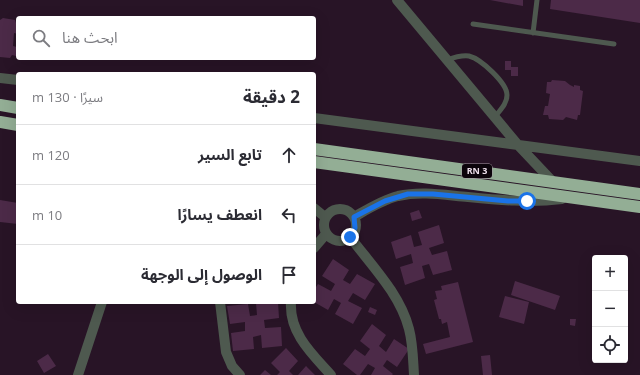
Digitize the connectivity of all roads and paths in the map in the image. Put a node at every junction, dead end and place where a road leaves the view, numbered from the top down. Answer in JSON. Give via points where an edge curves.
{"nodes":[{"id":1,"x":398,"y":0,"type":"edge"},
{"id":2,"x":537,"y":0,"type":"edge"},
{"id":3,"x":473,"y":24,"type":"dead end"},
{"id":4,"x":533,"y":33,"type":"junction"},
{"id":5,"x":614,"y":44,"type":"dead end"},
{"id":6,"x":448,"y":60,"type":"junction"},
{"id":7,"x":0,"y":78,"type":"edge"},
{"id":8,"x":16,"y":80,"type":"edge"},
{"id":9,"x":0,"y":105,"type":"edge"},
{"id":10,"x":16,"y":108,"type":"edge"},
{"id":11,"x":495,"y":117,"type":"junction"},
{"id":12,"x":316,"y":118,"type":"edge"},
{"id":13,"x":0,"y":122,"type":"edge"},
{"id":14,"x":16,"y":125,"type":"edge"},
{"id":15,"x":518,"y":145,"type":"junction"},
{"id":16,"x":316,"y":149,"type":"edge"},
{"id":17,"x":316,"y":162,"type":"edge"},
{"id":18,"x":640,"y":162,"type":"edge"},
{"id":19,"x":553,"y":182,"type":"junction"},
{"id":20,"x":640,"y":194,"type":"edge"},
{"id":21,"x":575,"y":198,"type":"junction"},
{"id":22,"x":640,"y":207,"type":"edge"},
{"id":23,"x":316,"y":210,"type":"edge"},
{"id":24,"x":316,"y":215,"type":"edge"},
{"id":25,"x":325,"y":217,"type":"junction"},
{"id":26,"x":354,"y":217,"type":"junction"},
{"id":27,"x":326,"y":234,"type":"junction"},
{"id":28,"x":350,"y":237,"type":"junction"},
{"id":29,"x":316,"y":246,"type":"edge"},
{"id":30,"x":101,"y":304,"type":"edge"},
{"id":31,"x":220,"y":304,"type":"edge"},
{"id":32,"x":291,"y":304,"type":"edge"},
{"id":33,"x":78,"y":375,"type":"edge"},
{"id":34,"x":240,"y":375,"type":"edge"},
{"id":35,"x":331,"y":375,"type":"edge"},
{"id":36,"x":414,"y":375,"type":"edge"}],
"edges":[{"from":1,"to":6,"type":"street"},
{"from":2,"to":4,"type":"lane"},
{"from":3,"to":4,"type":"lane"},
{"from":4,"to":5,"type":"lane"},
{"from":6,"to":11,"type":"street"},
{"from":6,"to":11,"type":"lane","via":[[459,56],[476,58],[503,84],[507,91],[507,100]]},
{"from":7,"to":8,"type":"street"},
{"from":9,"to":10,"type":"highway"},
{"from":11,"to":15,"type":"street"},
{"from":12,"to":15,"type":"street"},
{"from":13,"to":14,"type":"highway"},
{"from":15,"to":18,"type":"street"},
{"from":15,"to":19,"type":"street"},
{"from":16,"to":19,"type":"highway","number":"RN 3"},
{"from":17,"to":21,"type":"highway","number":"RN 3"},
{"from":19,"to":20,"type":"highway","number":"RN 3"},
{"from":21,"to":22,"type":"highway","number":"RN 3"},
{"from":21,"to":26,"type":"street","via":[[508,201],[408,194],[385,201]]},
{"from":23,"to":25,"type":"street"},
{"from":24,"to":25,"type":"street"},
{"from":25,"to":26,"type":"street","via":[[338,209],[349,212]]},
{"from":25,"to":27,"type":"street","via":[[323,224]]},
{"from":26,"to":28,"type":"street","via":[[355,228]]},
{"from":27,"to":28,"type":"street","via":[[335,241],[343,241]]},
{"from":27,"to":29,"type":"street"},
{"from":28,"to":36,"type":"street","via":[[394,295],[403,312],[409,329]]},
{"from":30,"to":33,"type":"street"},
{"from":31,"to":34,"type":"street","via":[[226,352],[232,366]]},
{"from":32,"to":35,"type":"street","via":[[293,321],[299,336],[307,349]]}]}
